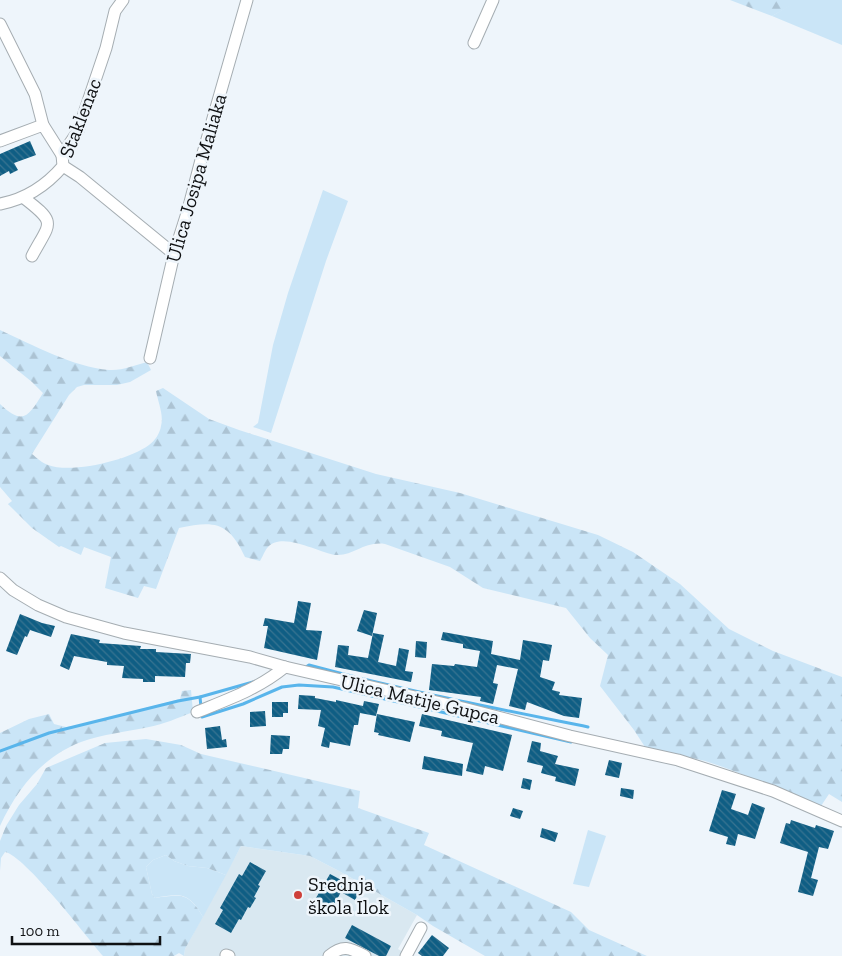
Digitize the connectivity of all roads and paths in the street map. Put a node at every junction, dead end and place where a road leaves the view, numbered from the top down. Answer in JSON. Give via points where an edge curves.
{"nodes":[{"id":1,"x":123,"y":0,"type":"edge"},
{"id":2,"x":247,"y":0,"type":"edge"},
{"id":3,"x":493,"y":0,"type":"edge"},
{"id":4,"x":0,"y":24,"type":"edge"},
{"id":5,"x":474,"y":43,"type":"dead end"},
{"id":6,"x":43,"y":125,"type":"junction"},
{"id":7,"x":0,"y":141,"type":"edge"},
{"id":8,"x":62,"y":160,"type":"junction"},
{"id":9,"x":24,"y":198,"type":"junction"},
{"id":10,"x":0,"y":204,"type":"edge"},
{"id":11,"x":174,"y":254,"type":"junction"},
{"id":12,"x":32,"y":256,"type":"dead end"},
{"id":13,"x":150,"y":358,"type":"dead end"},
{"id":14,"x":0,"y":578,"type":"edge"},
{"id":15,"x":284,"y":667,"type":"junction"},
{"id":16,"x":197,"y":712,"type":"dead end"},
{"id":17,"x":842,"y":821,"type":"edge"},
{"id":18,"x":421,"y":928,"type":"dead end"},
{"id":19,"x":329,"y":956,"type":"edge"},
{"id":20,"x":365,"y":956,"type":"edge"},
{"id":21,"x":406,"y":956,"type":"edge"}],
"edges":[{"from":1,"to":8,"type":"street","name":"Staklenac","via":[[114,12],[106,48],[78,131]]},
{"from":2,"to":11,"type":"street","name":"Ulica Josipa Maliaka"},
{"from":3,"to":5,"type":"street"},
{"from":4,"to":6,"type":"street","via":[[35,94]]},
{"from":6,"to":7,"type":"street"},
{"from":6,"to":8,"type":"street"},
{"from":8,"to":9,"type":"street","name":"Staklenac","via":[[53,177]]},
{"from":8,"to":11,"type":"street"},
{"from":9,"to":10,"type":"street","name":"Staklenac"},
{"from":9,"to":12,"type":"street","via":[[48,218],[48,225]]},
{"from":11,"to":13,"type":"street","name":"Ulica Josipa Maliaka"},
{"from":14,"to":15,"type":"street","name":"Ulica Matije Gupca","via":[[38,605],[66,617],[124,633],[250,657]]},
{"from":15,"to":16,"type":"street","via":[[244,694]]},
{"from":15,"to":17,"type":"street","name":"Ulica Matije Gupca","via":[[678,760],[773,791]]},
{"from":18,"to":21,"type":"street"},
{"from":19,"to":20,"type":"street","via":[[337,950],[349,948]]}]}
